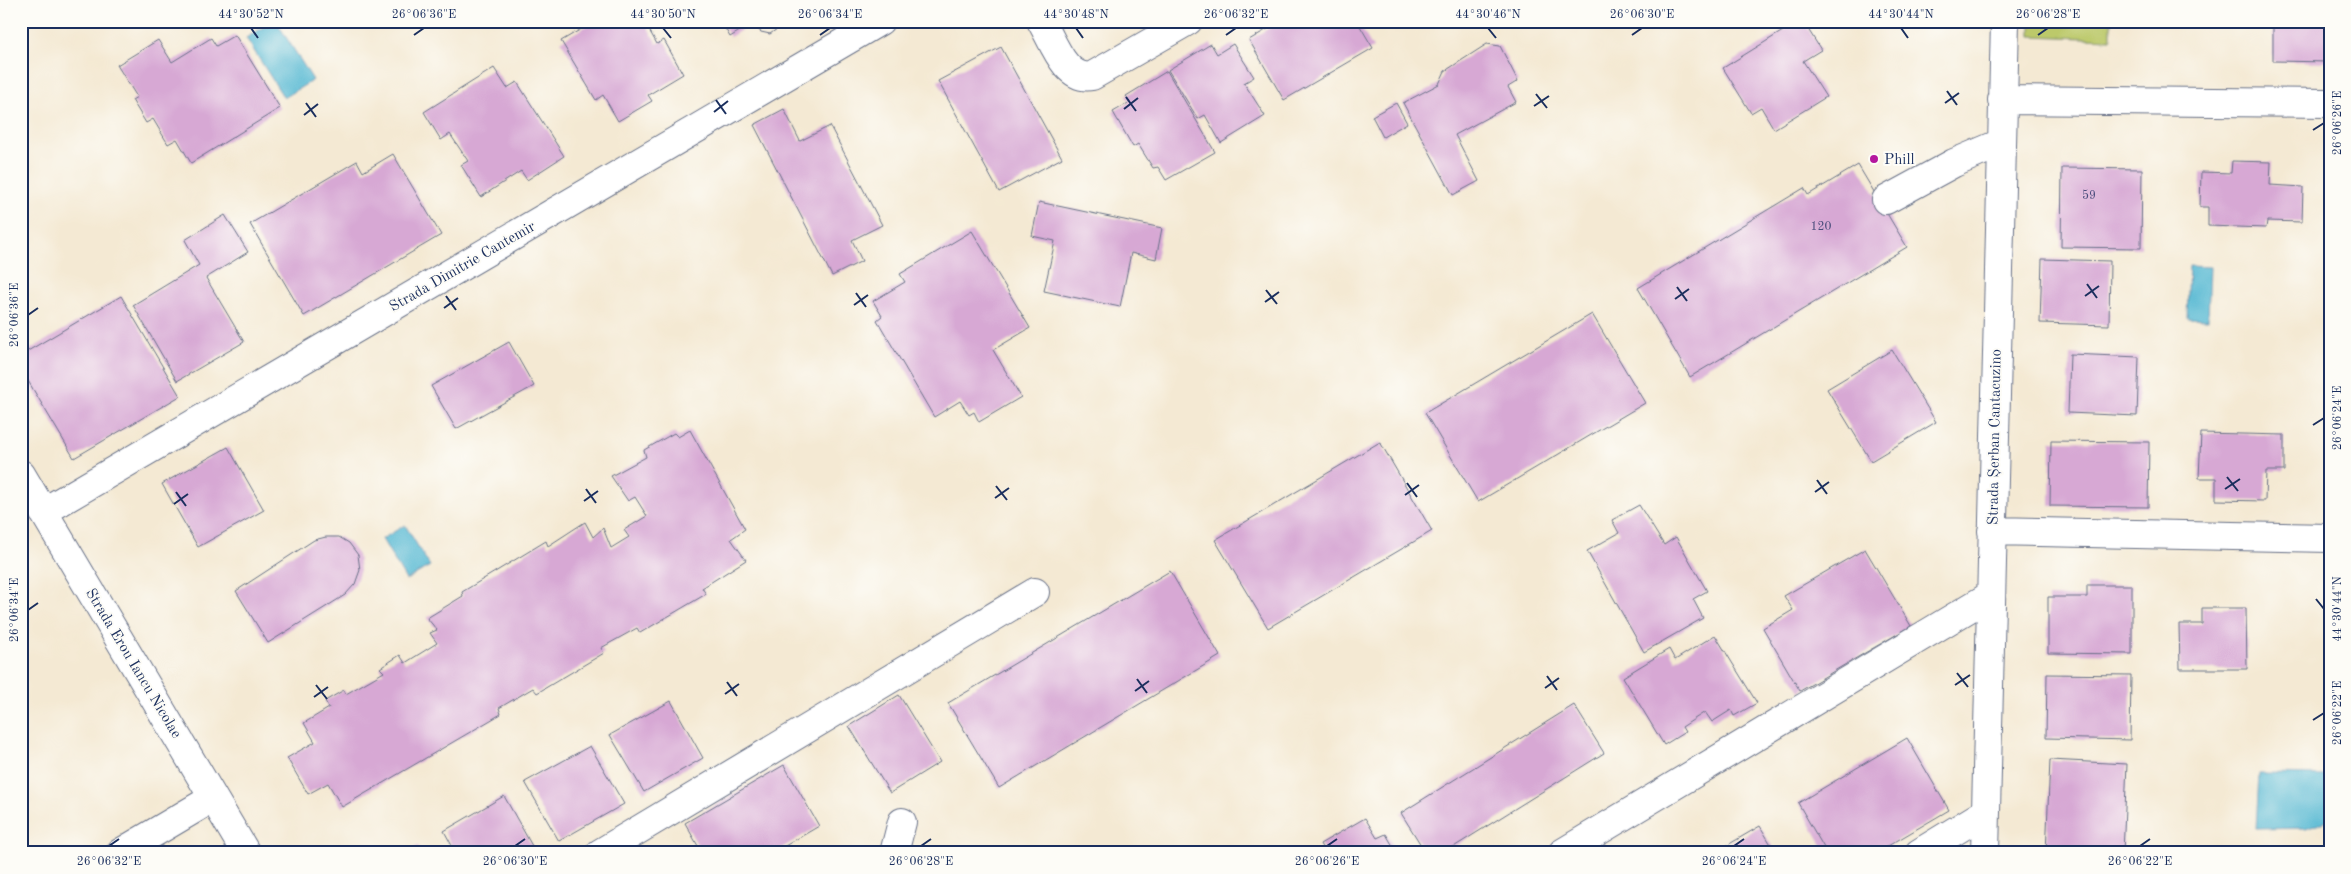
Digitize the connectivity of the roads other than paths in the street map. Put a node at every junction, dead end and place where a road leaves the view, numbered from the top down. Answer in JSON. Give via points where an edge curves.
{"nodes":[{"id":1,"x":880,"y":21,"type":"edge"},
{"id":2,"x":1041,"y":21,"type":"edge"},
{"id":3,"x":1188,"y":21,"type":"edge"},
{"id":4,"x":2005,"y":21,"type":"edge"},
{"id":5,"x":2002,"y":100,"type":"junction"},
{"id":6,"x":2330,"y":103,"type":"edge"},
{"id":7,"x":2002,"y":143,"type":"junction"},
{"id":8,"x":1886,"y":200,"type":"dead end"},
{"id":9,"x":22,"y":475,"type":"edge"},
{"id":10,"x":43,"y":512,"type":"junction"},
{"id":11,"x":1992,"y":531,"type":"junction"},
{"id":12,"x":2330,"y":538,"type":"edge"},
{"id":13,"x":1036,"y":592,"type":"dead end"},
{"id":14,"x":1991,"y":595,"type":"junction"},
{"id":15,"x":213,"y":798,"type":"junction"},
{"id":16,"x":1986,"y":812,"type":"junction"},
{"id":17,"x":902,"y":822,"type":"dead end"},
{"id":18,"x":120,"y":853,"type":"edge"},
{"id":19,"x":246,"y":853,"type":"edge"},
{"id":20,"x":600,"y":853,"type":"edge"},
{"id":21,"x":894,"y":853,"type":"edge"},
{"id":22,"x":1562,"y":853,"type":"edge"},
{"id":23,"x":1919,"y":853,"type":"edge"},
{"id":24,"x":1985,"y":853,"type":"edge"}],
"edges":[{"from":1,"to":10,"type":"street","name":"Strada Dimitrie Cantemir"},
{"from":2,"to":3,"type":"street","via":[[1071,71],[1084,77],[1092,76]]},
{"from":4,"to":5,"type":"street","name":"Strada Șerban Cantacuzino"},
{"from":5,"to":6,"type":"street"},
{"from":5,"to":7,"type":"street","name":"Strada Șerban Cantacuzino"},
{"from":7,"to":8,"type":"street","via":[[1954,163]]},
{"from":7,"to":11,"type":"street","name":"Strada Șerban Cantacuzino"},
{"from":9,"to":10,"type":"street","name":"Strada Erou Iancu Nicolae"},
{"from":10,"to":15,"type":"street","name":"Strada Erou Iancu Nicolae"},
{"from":11,"to":12,"type":"street"},
{"from":11,"to":14,"type":"street","name":"Strada Șerban Cantacuzino"},
{"from":13,"to":20,"type":"street"},
{"from":14,"to":16,"type":"street","name":"Strada Șerban Cantacuzino"},
{"from":14,"to":22,"type":"street"},
{"from":15,"to":18,"type":"street"},
{"from":15,"to":19,"type":"street","name":"Strada Erou Iancu Nicolae"},
{"from":16,"to":23,"type":"street"},
{"from":16,"to":24,"type":"street","name":"Strada Șerban Cantacuzino"},
{"from":17,"to":21,"type":"street"}]}
